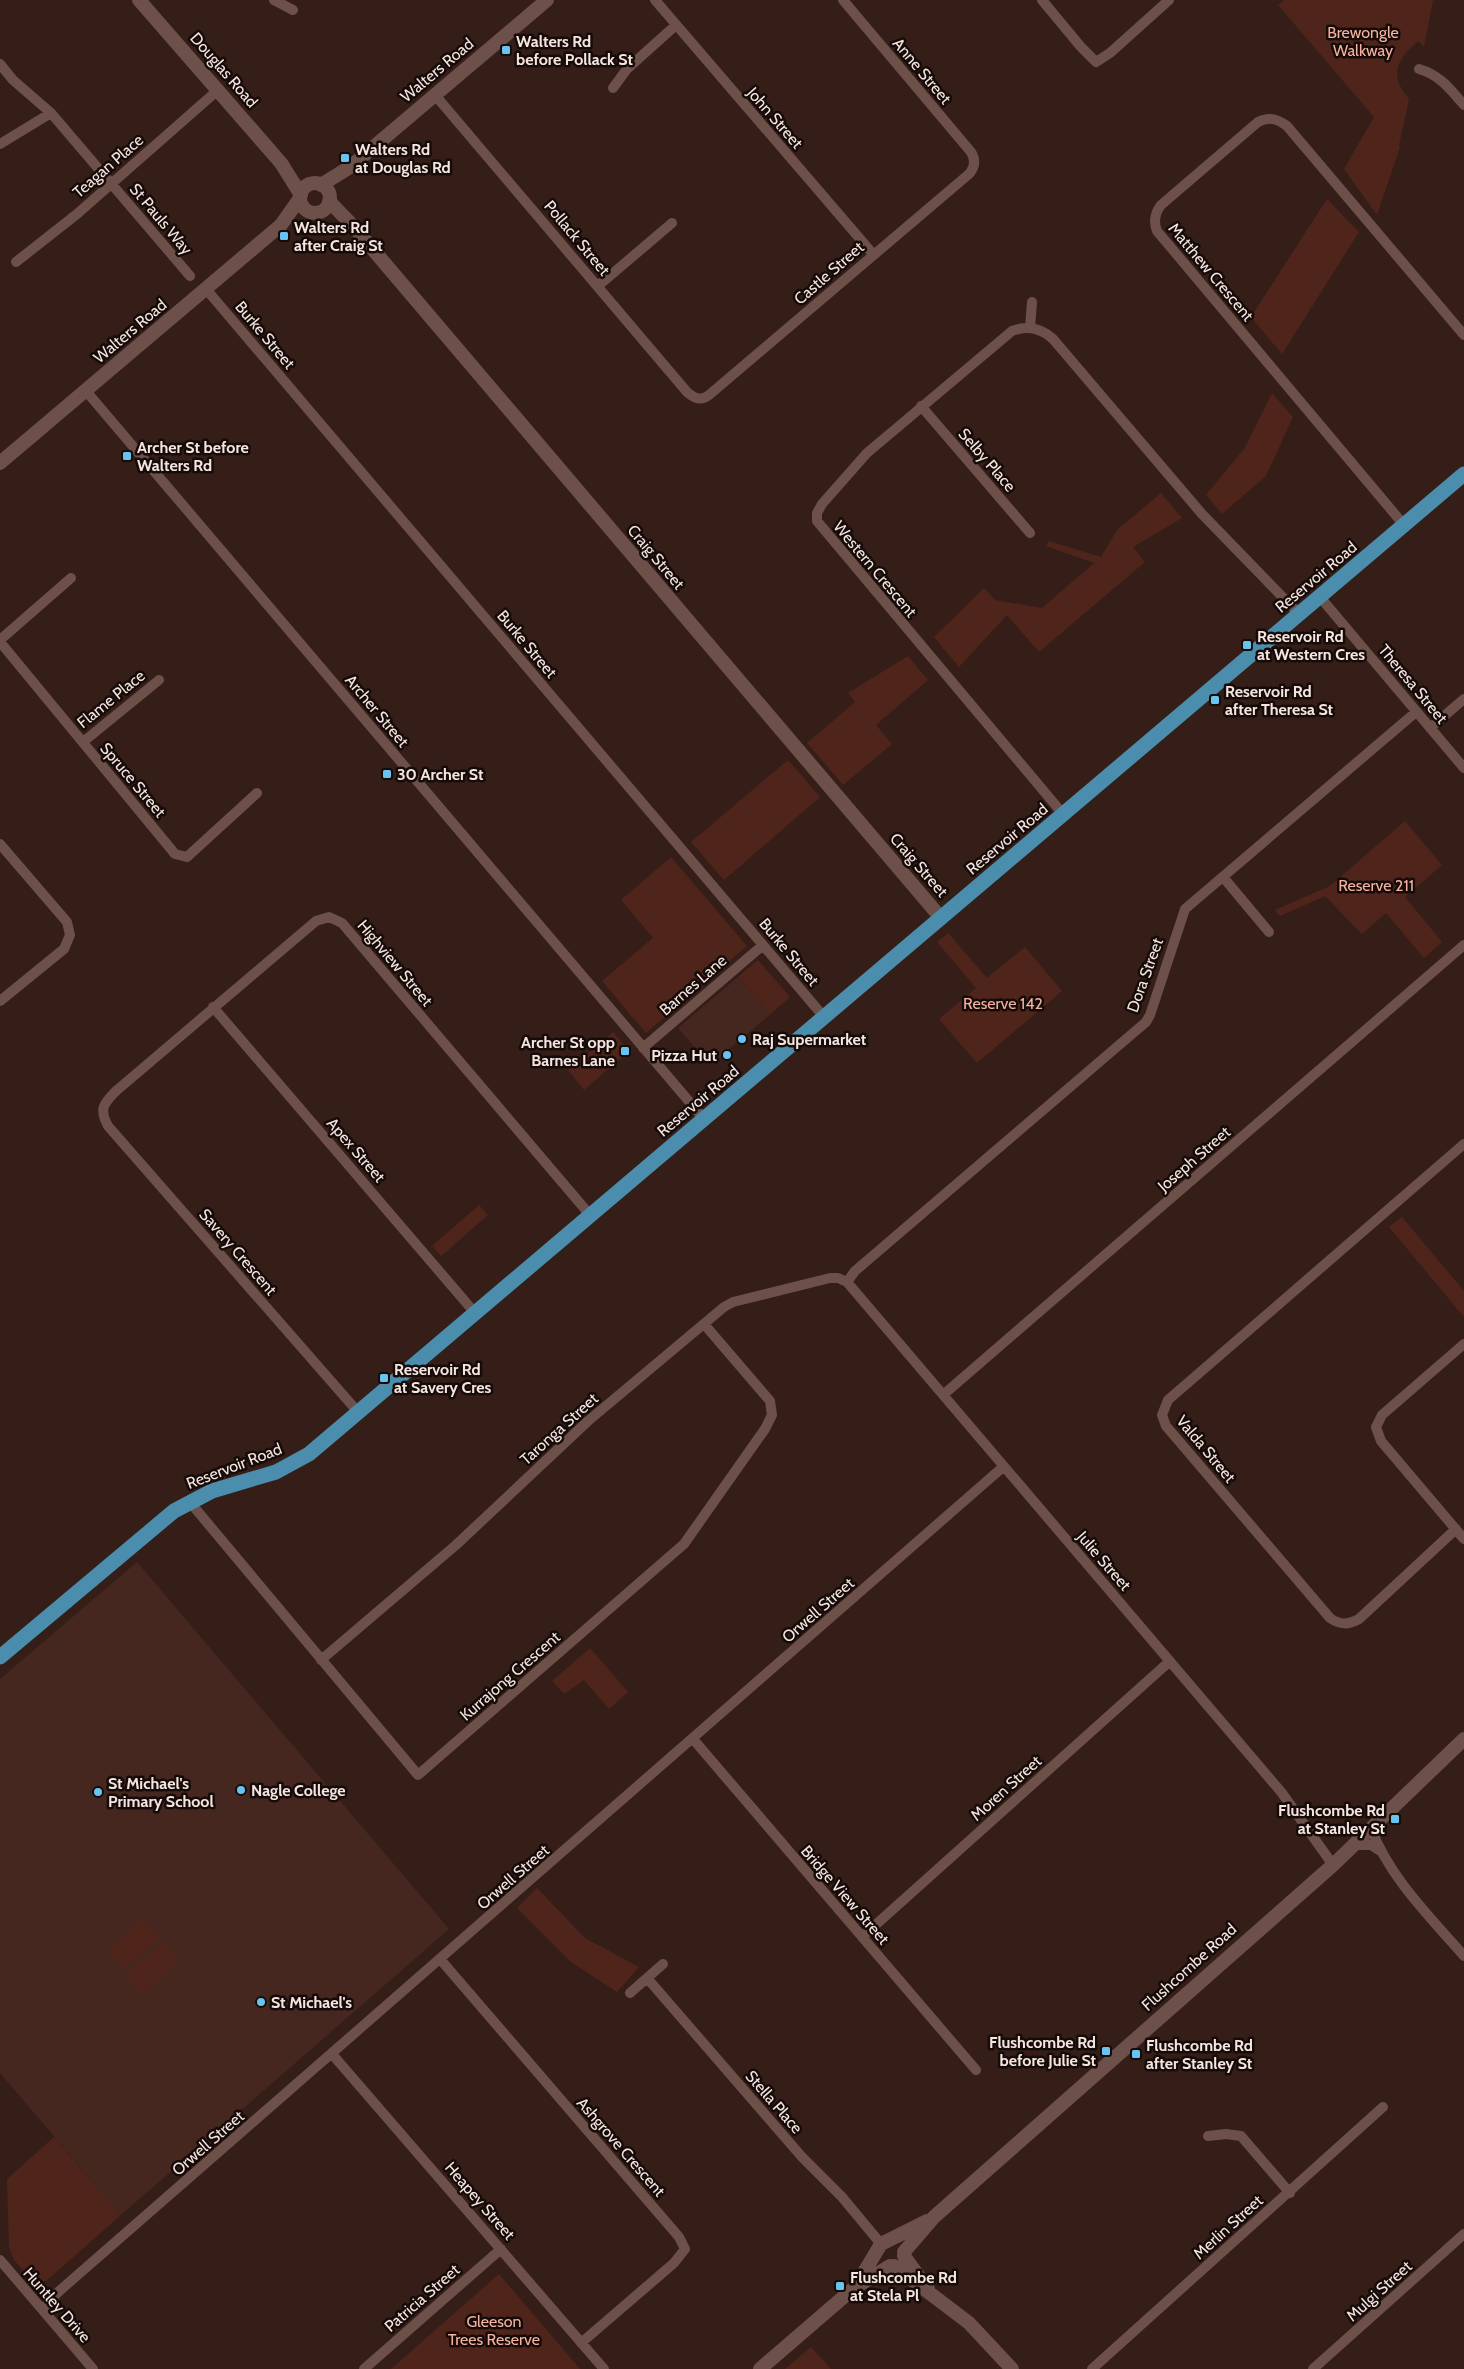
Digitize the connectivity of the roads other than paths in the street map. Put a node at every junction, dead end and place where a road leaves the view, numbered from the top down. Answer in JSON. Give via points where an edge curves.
{"nodes":[{"id":1,"x":139,"y":0,"type":"edge"},
{"id":2,"x":274,"y":0,"type":"edge"},
{"id":3,"x":547,"y":0,"type":"edge"},
{"id":4,"x":655,"y":0,"type":"edge"},
{"id":5,"x":843,"y":0,"type":"edge"},
{"id":6,"x":1042,"y":0,"type":"edge"},
{"id":7,"x":1169,"y":0,"type":"edge"},
{"id":8,"x":293,"y":10,"type":"dead end"},
{"id":9,"x":676,"y":25,"type":"junction"},
{"id":10,"x":0,"y":64,"type":"edge"},
{"id":11,"x":1419,"y":69,"type":"dead end"},
{"id":12,"x":613,"y":88,"type":"dead end"},
{"id":13,"x":218,"y":90,"type":"junction"},
{"id":14,"x":435,"y":95,"type":"junction"},
{"id":15,"x":1464,"y":105,"type":"edge"},
{"id":16,"x":51,"y":113,"type":"junction"},
{"id":17,"x":0,"y":144,"type":"edge"},
{"id":18,"x":281,"y":163,"type":"junction"},
{"id":19,"x":975,"y":163,"type":"joint"},
{"id":20,"x":112,"y":183,"type":"junction"},
{"id":21,"x":323,"y":191,"type":"junction"},
{"id":22,"x":300,"y":197,"type":"junction"},
{"id":23,"x":316,"y":212,"type":"junction"},
{"id":24,"x":344,"y":218,"type":"junction"},
{"id":25,"x":672,"y":223,"type":"dead end"},
{"id":26,"x":281,"y":225,"type":"junction"},
{"id":27,"x":873,"y":254,"type":"junction"},
{"id":28,"x":16,"y":262,"type":"dead end"},
{"id":29,"x":190,"y":276,"type":"dead end"},
{"id":30,"x":598,"y":286,"type":"junction"},
{"id":31,"x":206,"y":289,"type":"junction"},
{"id":32,"x":1032,"y":302,"type":"dead end"},
{"id":33,"x":1030,"y":328,"type":"junction"},
{"id":34,"x":1464,"y":335,"type":"edge"},
{"id":35,"x":86,"y":391,"type":"junction"},
{"id":36,"x":697,"y":399,"type":"joint"},
{"id":37,"x":921,"y":406,"type":"junction"},
{"id":38,"x":0,"y":462,"type":"edge"},
{"id":39,"x":1464,"y":474,"type":"edge"},
{"id":40,"x":1404,"y":525,"type":"junction"},
{"id":41,"x":1030,"y":533,"type":"dead end"},
{"id":42,"x":71,"y":578,"type":"dead end"},
{"id":43,"x":1320,"y":597,"type":"junction"},
{"id":44,"x":1299,"y":614,"type":"junction"},
{"id":45,"x":0,"y":641,"type":"edge"},
{"id":46,"x":159,"y":680,"type":"dead end"},
{"id":47,"x":1464,"y":698,"type":"edge"},
{"id":48,"x":1416,"y":712,"type":"junction"},
{"id":49,"x":1430,"y":728,"type":"junction"},
{"id":50,"x":83,"y":742,"type":"junction"},
{"id":51,"x":1464,"y":768,"type":"edge"},
{"id":52,"x":257,"y":793,"type":"dead end"},
{"id":53,"x":1063,"y":814,"type":"junction"},
{"id":54,"x":0,"y":844,"type":"edge"},
{"id":55,"x":1223,"y":877,"type":"junction"},
{"id":56,"x":941,"y":918,"type":"junction"},
{"id":57,"x":1269,"y":932,"type":"dead end"},
{"id":58,"x":763,"y":945,"type":"junction"},
{"id":59,"x":1464,"y":945,"type":"edge"},
{"id":60,"x":0,"y":1001,"type":"edge"},
{"id":61,"x":213,"y":1008,"type":"junction"},
{"id":62,"x":824,"y":1017,"type":"junction"},
{"id":63,"x":643,"y":1048,"type":"junction"},
{"id":64,"x":102,"y":1109,"type":"joint"},
{"id":65,"x":704,"y":1119,"type":"junction"},
{"id":66,"x":1464,"y":1144,"type":"edge"},
{"id":67,"x":590,"y":1215,"type":"junction"},
{"id":68,"x":847,"y":1282,"type":"junction"},
{"id":69,"x":476,"y":1313,"type":"junction"},
{"id":70,"x":704,"y":1324,"type":"junction"},
{"id":71,"x":1464,"y":1344,"type":"edge"},
{"id":72,"x":943,"y":1395,"type":"junction"},
{"id":73,"x":358,"y":1412,"type":"junction"},
{"id":74,"x":1003,"y":1467,"type":"junction"},
{"id":75,"x":189,"y":1501,"type":"junction"},
{"id":76,"x":1456,"y":1529,"type":"junction"},
{"id":77,"x":1464,"y":1539,"type":"edge"},
{"id":78,"x":0,"y":1657,"type":"edge"},
{"id":79,"x":322,"y":1660,"type":"junction"},
{"id":80,"x":1170,"y":1661,"type":"junction"},
{"id":81,"x":1464,"y":1739,"type":"edge"},
{"id":82,"x":693,"y":1740,"type":"junction"},
{"id":83,"x":1371,"y":1828,"type":"junction"},
{"id":84,"x":1354,"y":1845,"type":"junction"},
{"id":85,"x":1382,"y":1853,"type":"junction"},
{"id":86,"x":1333,"y":1865,"type":"junction"},
{"id":87,"x":862,"y":1937,"type":"junction"},
{"id":88,"x":1464,"y":1956,"type":"edge"},
{"id":89,"x":440,"y":1959,"type":"junction"},
{"id":90,"x":663,"y":1964,"type":"dead end"},
{"id":91,"x":647,"y":1978,"type":"junction"},
{"id":92,"x":630,"y":1993,"type":"dead end"},
{"id":93,"x":332,"y":2054,"type":"junction"},
{"id":94,"x":976,"y":2070,"type":"dead end"},
{"id":95,"x":1383,"y":2107,"type":"dead end"},
{"id":96,"x":1208,"y":2136,"type":"dead end"},
{"id":97,"x":1290,"y":2193,"type":"junction"},
{"id":98,"x":934,"y":2217,"type":"junction"},
{"id":99,"x":1464,"y":2234,"type":"edge"},
{"id":100,"x":883,"y":2244,"type":"junction"},
{"id":101,"x":501,"y":2249,"type":"junction"},
{"id":102,"x":0,"y":2260,"type":"edge"},
{"id":103,"x":898,"y":2260,"type":"junction"},
{"id":104,"x":854,"y":2288,"type":"junction"},
{"id":105,"x":43,"y":2309,"type":"junction"},
{"id":106,"x":581,"y":2343,"type":"junction"},
{"id":107,"x":93,"y":2369,"type":"edge"},
{"id":108,"x":364,"y":2369,"type":"edge"},
{"id":109,"x":604,"y":2369,"type":"edge"},
{"id":110,"x":760,"y":2369,"type":"edge"},
{"id":111,"x":1012,"y":2369,"type":"edge"},
{"id":112,"x":1092,"y":2369,"type":"edge"},
{"id":113,"x":1313,"y":2369,"type":"edge"}],
"edges":[{"from":1,"to":13,"type":"street","name":"Douglas Road"},
{"from":2,"to":8,"type":"street"},
{"from":3,"to":14,"type":"street","name":"Walters Road"},
{"from":4,"to":9,"type":"street","name":"John Street"},
{"from":5,"to":19,"type":"street","name":"Anne Street","via":[[971,152]]},
{"from":6,"to":7,"type":"street","via":[[1096,62]]},
{"from":9,"to":12,"type":"street","via":[[626,70]]},
{"from":9,"to":27,"type":"street","name":"John Street"},
{"from":10,"to":16,"type":"street","name":"St Pauls Way","via":[[12,80]]},
{"from":11,"to":15,"type":"street","via":[[1431,72],[1444,82]]},
{"from":13,"to":18,"type":"street","name":"Douglas Road"},
{"from":13,"to":20,"type":"street","name":"Teagan Place"},
{"from":14,"to":21,"type":"street","name":"Walters Road"},
{"from":14,"to":30,"type":"street","name":"Pollack Street"},
{"from":16,"to":17,"type":"street"},
{"from":16,"to":20,"type":"street","name":"St Pauls Way"},
{"from":18,"to":21,"type":"street","name":"Douglas Road"},
{"from":18,"to":22,"type":"street","name":"Douglas Road"},
{"from":19,"to":27,"type":"street","name":"Castle Street","via":[[969,174]]},
{"from":20,"to":28,"type":"street","name":"Teagan Place"},
{"from":20,"to":29,"type":"street","name":"St Pauls Way"},
{"from":21,"to":22,"type":"street","via":[[306,187]]},
{"from":21,"to":23,"type":"street","via":[[326,208]]},
{"from":21,"to":24,"type":"street","name":"Craig Street"},
{"from":22,"to":23,"type":"street","via":[[304,207]]},
{"from":22,"to":26,"type":"street","name":"Walters Road"},
{"from":23,"to":24,"type":"street"},
{"from":23,"to":26,"type":"street","name":"Walters Road"},
{"from":24,"to":56,"type":"street","name":"Craig Street"},
{"from":25,"to":30,"type":"street"},
{"from":26,"to":31,"type":"street","name":"Walters Road"},
{"from":27,"to":36,"type":"street","name":"Castle Street","via":[[709,395]]},
{"from":30,"to":36,"type":"street","name":"Pollack Street","via":[[687,392]]},
{"from":31,"to":35,"type":"street","name":"Walters Road"},
{"from":31,"to":58,"type":"street","name":"Burke Street"},
{"from":32,"to":33,"type":"street"},
{"from":33,"to":37,"type":"street","name":"Western Crescent","via":[[1019,329],[1006,336]]},
{"from":33,"to":44,"type":"street","via":[[1044,331],[1053,339],[1202,514]]},
{"from":34,"to":40,"type":"street","name":"Matthew Crescent","via":[[1287,126],[1276,119],[1266,118],[1258,122],[1156,212],[1157,231]]},
{"from":35,"to":38,"type":"street","name":"Walters Road"},
{"from":35,"to":63,"type":"street","name":"Archer Street"},
{"from":37,"to":41,"type":"street","name":"Selby Place"},
{"from":37,"to":53,"type":"street","name":"Western Crescent","via":[[867,453],[822,504],[817,521]]},
{"from":39,"to":40,"type":"main road","name":"Reservoir Road"},
{"from":40,"to":43,"type":"main road","name":"Reservoir Road"},
{"from":42,"to":45,"type":"street"},
{"from":43,"to":44,"type":"main road","name":"Reservoir Road"},
{"from":43,"to":48,"type":"street","name":"Theresa Street"},
{"from":44,"to":53,"type":"main road","name":"Reservoir Road"},
{"from":45,"to":50,"type":"street","name":"Spruce Street"},
{"from":46,"to":50,"type":"street","name":"Flame Place"},
{"from":47,"to":49,"type":"street"},
{"from":48,"to":49,"type":"street","name":"Theresa Street"},
{"from":48,"to":55,"type":"street","name":"Dora Street"},
{"from":49,"to":51,"type":"street","name":"Theresa Street"},
{"from":50,"to":52,"type":"street","name":"Spruce Street","via":[[175,854],[187,856]]},
{"from":53,"to":56,"type":"main road","name":"Reservoir Road"},
{"from":54,"to":60,"type":"street","via":[[67,922],[70,935],[64,949]]},
{"from":55,"to":57,"type":"street"},
{"from":55,"to":68,"type":"street","name":"Dora Street","via":[[1183,912],[1148,1020],[857,1269]]},
{"from":56,"to":62,"type":"main road","name":"Reservoir Road"},
{"from":58,"to":62,"type":"street","name":"Burke Street"},
{"from":58,"to":63,"type":"street","name":"Barnes Lane"},
{"from":59,"to":72,"type":"street","name":"Joseph Street"},
{"from":61,"to":64,"type":"street","name":"Highview Street","via":[[116,1091]]},
{"from":61,"to":67,"type":"street","name":"Highview Street","via":[[316,921],[329,917],[342,924]]},
{"from":61,"to":69,"type":"street","name":"Apex Street"},
{"from":62,"to":65,"type":"main road","name":"Reservoir Road"},
{"from":63,"to":65,"type":"street","name":"Archer Street"},
{"from":64,"to":73,"type":"street","name":"Savery Crescent","via":[[108,1126]]},
{"from":65,"to":67,"type":"main road","name":"Reservoir Road"},
{"from":66,"to":76,"type":"street","name":"Valda Street","via":[[1168,1400],[1162,1414],[1166,1426],[1330,1618],[1338,1622],[1346,1624],[1359,1619]]},
{"from":67,"to":69,"type":"main road","name":"Reservoir Road"},
{"from":68,"to":70,"type":"street","name":"Taronga Street","via":[[830,1278],[733,1302]]},
{"from":68,"to":72,"type":"street","name":"Julie Street"},
{"from":69,"to":73,"type":"main road","name":"Reservoir Road"},
{"from":70,"to":79,"type":"street","name":"Taronga Street","via":[[588,1421],[456,1545]]},
{"from":70,"to":79,"type":"street","name":"Kurrajong Crescent","via":[[767,1396],[772,1411],[765,1429],[684,1544],[418,1775]]},
{"from":71,"to":76,"type":"street","via":[[1382,1415],[1376,1427],[1381,1441]]},
{"from":72,"to":74,"type":"street","name":"Julie Street"},
{"from":73,"to":75,"type":"main road","name":"Reservoir Road","via":[[297,1461],[276,1472]]},
{"from":74,"to":80,"type":"street","name":"Julie Street"},
{"from":74,"to":82,"type":"street","name":"Orwell Street"},
{"from":75,"to":78,"type":"main road","name":"Reservoir Road","via":[[165,1517]]},
{"from":75,"to":79,"type":"street","name":"Kurrajong Crescent"},
{"from":76,"to":77,"type":"street"},
{"from":80,"to":86,"type":"street","name":"Julie Street","via":[[1282,1793]]},
{"from":80,"to":87,"type":"street","name":"Moren Street"},
{"from":81,"to":83,"type":"street","name":"Flushcombe Road"},
{"from":82,"to":87,"type":"street","name":"Bridge View Street"},
{"from":82,"to":89,"type":"street","name":"Orwell Street"},
{"from":83,"to":84,"type":"street","name":"Flushcombe Road"},
{"from":83,"to":85,"type":"street"},
{"from":84,"to":85,"type":"street","via":[[1371,1845]]},
{"from":84,"to":86,"type":"street","name":"Flushcombe Road"},
{"from":85,"to":88,"type":"street","via":[[1409,1892]]},
{"from":86,"to":98,"type":"street","name":"Flushcombe Road"},
{"from":87,"to":94,"type":"street","name":"Bridge View Street"},
{"from":89,"to":93,"type":"street","name":"Orwell Street"},
{"from":89,"to":106,"type":"street","name":"Ashgrove Crescent","via":[[679,2237],[685,2249],[674,2263]]},
{"from":90,"to":91,"type":"street"},
{"from":91,"to":92,"type":"street"},
{"from":91,"to":100,"type":"street","name":"Stella Place","via":[[802,2157]]},
{"from":93,"to":101,"type":"street","name":"Heapey Street"},
{"from":93,"to":105,"type":"street","name":"Orwell Street"},
{"from":95,"to":97,"type":"street","name":"Merlin Street"},
{"from":96,"to":97,"type":"street","via":[[1241,2136]]},
{"from":97,"to":112,"type":"street","name":"Merlin Street"},
{"from":98,"to":100,"type":"street","name":"Flushcombe Road"},
{"from":98,"to":103,"type":"street","name":"Flushcombe Road"},
{"from":99,"to":113,"type":"street","name":"Mulgi Street"},
{"from":100,"to":103,"type":"street","via":[[898,2242]]},
{"from":100,"to":103,"type":"street","via":[[880,2260]]},
{"from":100,"to":104,"type":"street","name":"Flushcombe Road"},
{"from":101,"to":106,"type":"street","name":"Heapey Street"},
{"from":101,"to":108,"type":"street","name":"Patricia Street"},
{"from":102,"to":105,"type":"street","name":"Huntley Drive"},
{"from":103,"to":104,"type":"street","name":"Flushcombe Road"},
{"from":103,"to":111,"type":"street","via":[[935,2298],[983,2336]]},
{"from":104,"to":110,"type":"street","name":"Flushcombe Road"},
{"from":105,"to":107,"type":"street","name":"Huntley Drive"},
{"from":106,"to":109,"type":"street","name":"Heapey Street"}]}
